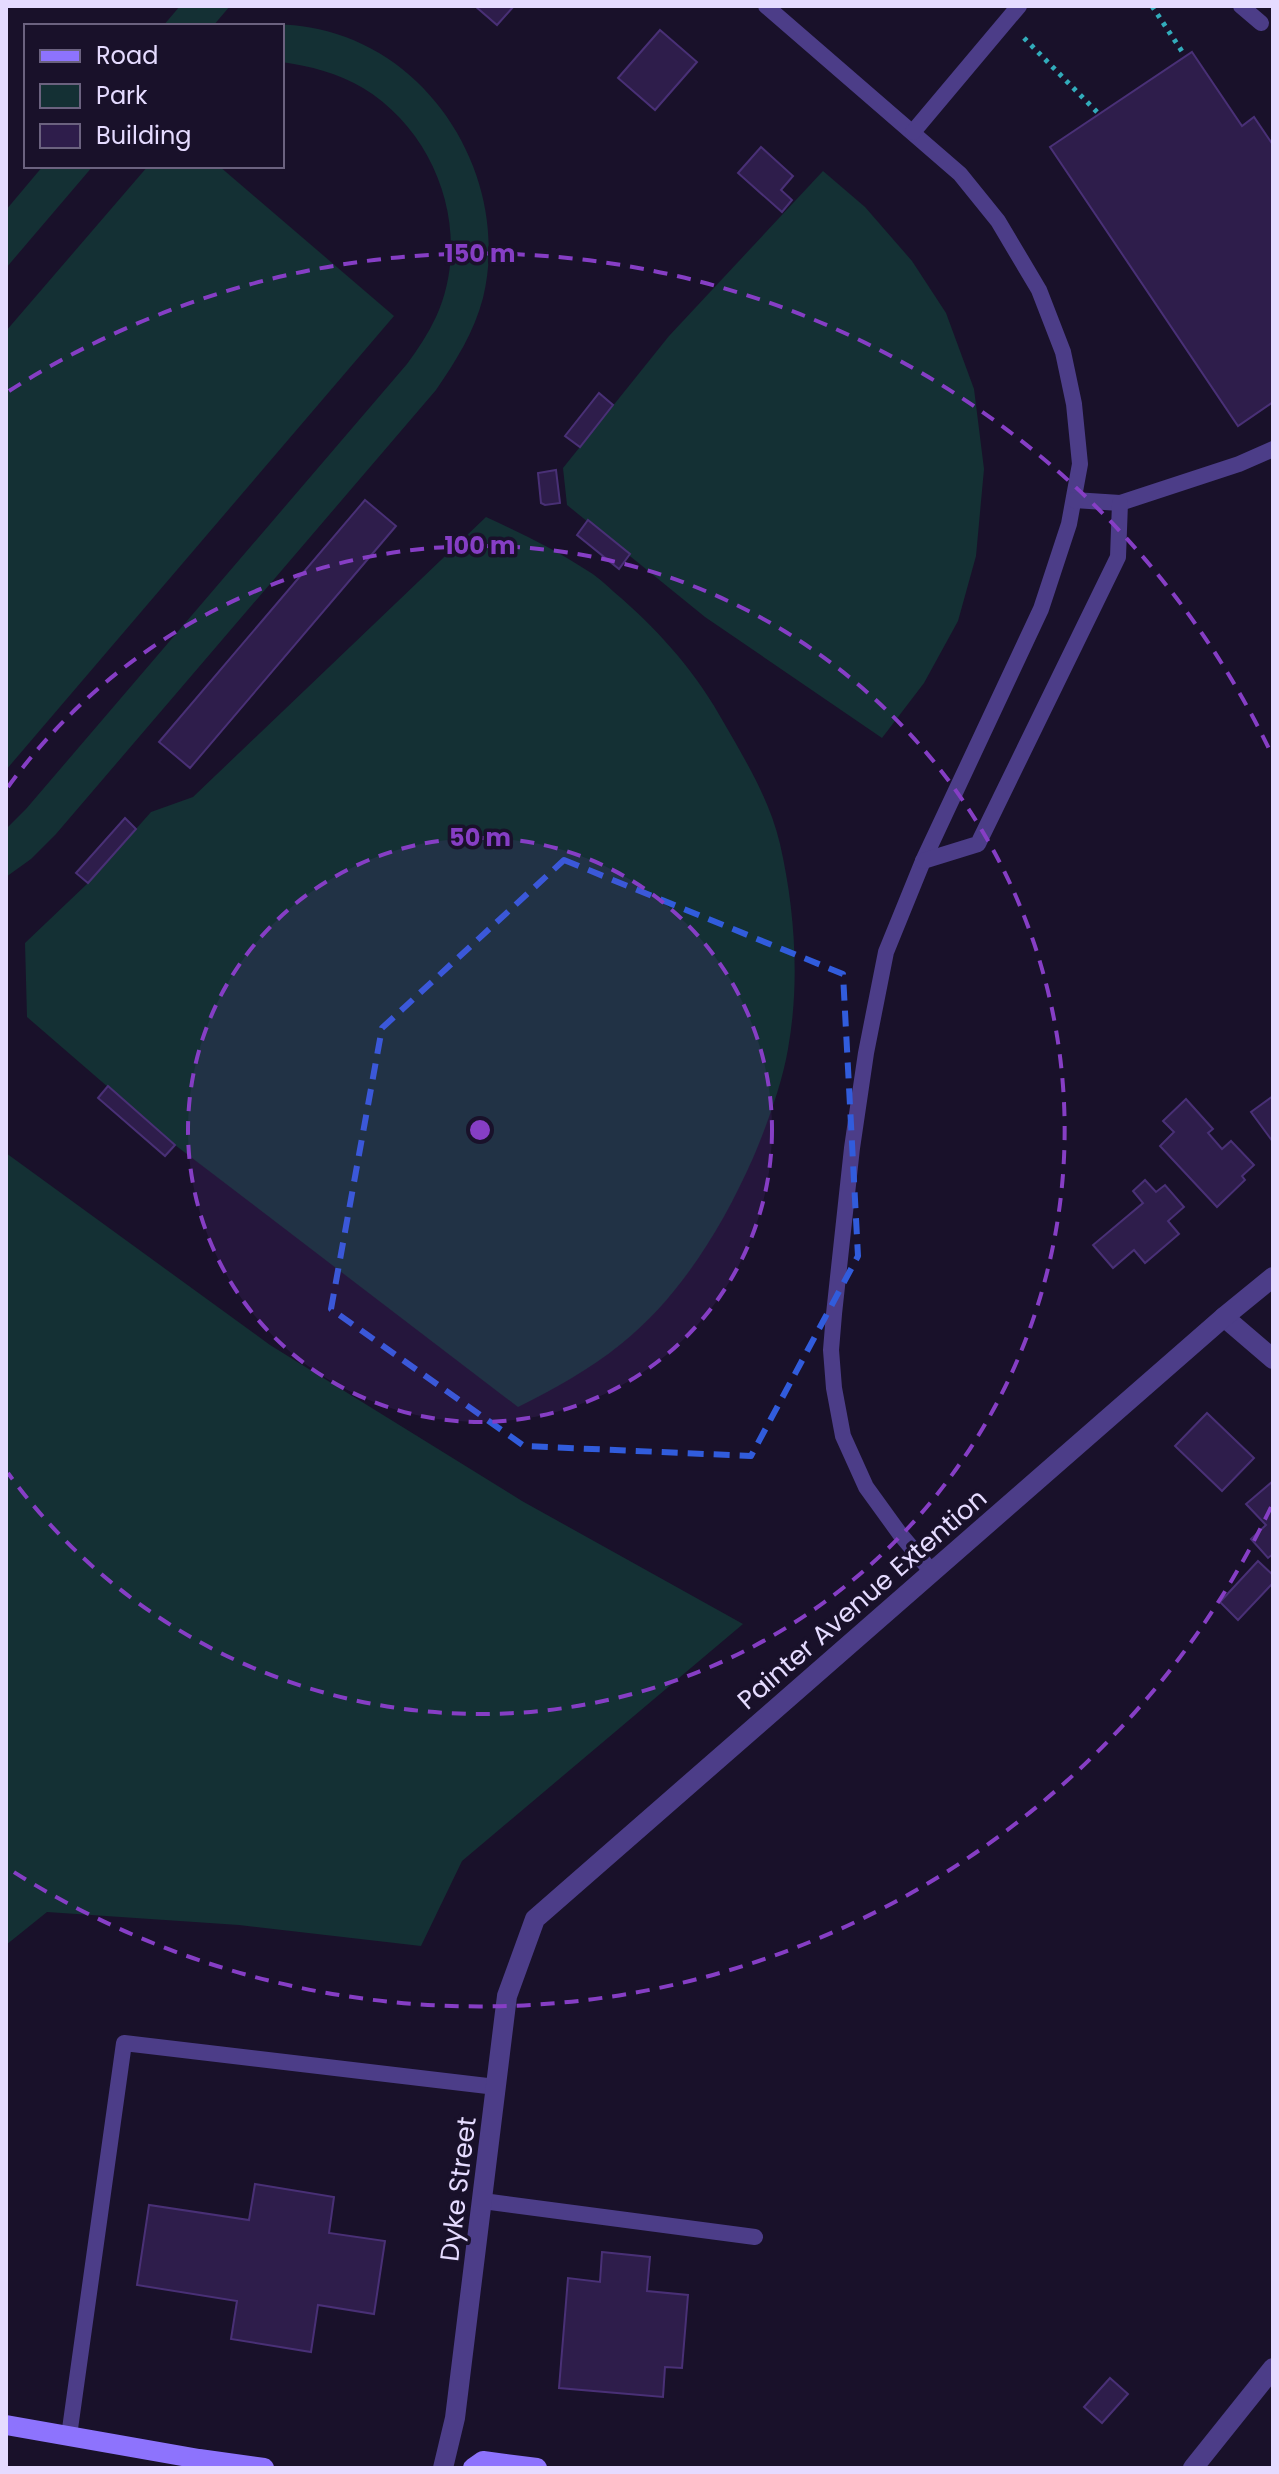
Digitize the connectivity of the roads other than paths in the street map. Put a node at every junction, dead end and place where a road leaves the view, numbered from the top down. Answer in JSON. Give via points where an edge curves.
{"nodes":[{"id":1,"x":766,"y":6,"type":"edge"},
{"id":2,"x":1019,"y":6,"type":"edge"},
{"id":3,"x":1241,"y":6,"type":"edge"},
{"id":4,"x":1261,"y":23,"type":"dead end"},
{"id":5,"x":913,"y":132,"type":"junction"},
{"id":6,"x":1273,"y":449,"type":"edge"},
{"id":7,"x":1074,"y":500,"type":"junction"},
{"id":8,"x":1120,"y":503,"type":"junction"},
{"id":9,"x":923,"y":861,"type":"junction"},
{"id":10,"x":1273,"y":1277,"type":"edge"},
{"id":11,"x":1224,"y":1317,"type":"junction"},
{"id":12,"x":1273,"y":1359,"type":"edge"},
{"id":13,"x":932,"y":1572,"type":"junction"},
{"id":14,"x":535,"y":1919,"type":"joint"},
{"id":15,"x":496,"y":2087,"type":"junction"},
{"id":16,"x":483,"y":2201,"type":"junction"},
{"id":17,"x":755,"y":2237,"type":"dead end"},
{"id":18,"x":1273,"y":2368,"type":"edge"},
{"id":19,"x":6,"y":2425,"type":"edge"},
{"id":20,"x":69,"y":2436,"type":"junction"},
{"id":21,"x":264,"y":2468,"type":"edge"},
{"id":22,"x":443,"y":2468,"type":"edge"},
{"id":23,"x":473,"y":2468,"type":"edge"},
{"id":24,"x":537,"y":2468,"type":"edge"},
{"id":25,"x":1193,"y":2468,"type":"edge"}],
"edges":[{"from":1,"to":5,"type":"lane"},
{"from":2,"to":5,"type":"lane"},
{"from":3,"to":4,"type":"lane"},
{"from":5,"to":7,"type":"lane","via":[[977,194],[1039,290],[1063,352],[1074,404],[1080,464]]},
{"from":6,"to":8,"type":"lane"},
{"from":7,"to":8,"type":"lane"},
{"from":7,"to":9,"type":"lane","via":[[1041,609]]},
{"from":8,"to":9,"type":"lane","via":[[1118,557],[978,844]]},
{"from":9,"to":13,"type":"lane","via":[[886,952],[866,1053],[831,1350],[843,1436],[866,1487]]},
{"from":10,"to":11,"type":"street","name":"Painter Avenue Extention"},
{"from":11,"to":12,"type":"street"},
{"from":11,"to":13,"type":"street","name":"Painter Avenue Extention"},
{"from":13,"to":14,"type":"street","name":"Painter Avenue Extention"},
{"from":14,"to":15,"type":"street","name":"Dyke Street","via":[[507,1996]]},
{"from":15,"to":16,"type":"street","name":"Dyke Street"},
{"from":15,"to":20,"type":"lane","via":[[124,2043]]},
{"from":16,"to":17,"type":"lane"},
{"from":16,"to":22,"type":"street","name":"Dyke Street","via":[[455,2418]]},
{"from":18,"to":25,"type":"street"},
{"from":19,"to":20,"type":"main road"},
{"from":20,"to":21,"type":"main road"},
{"from":23,"to":24,"type":"main road","via":[[483,2461]]}]}
